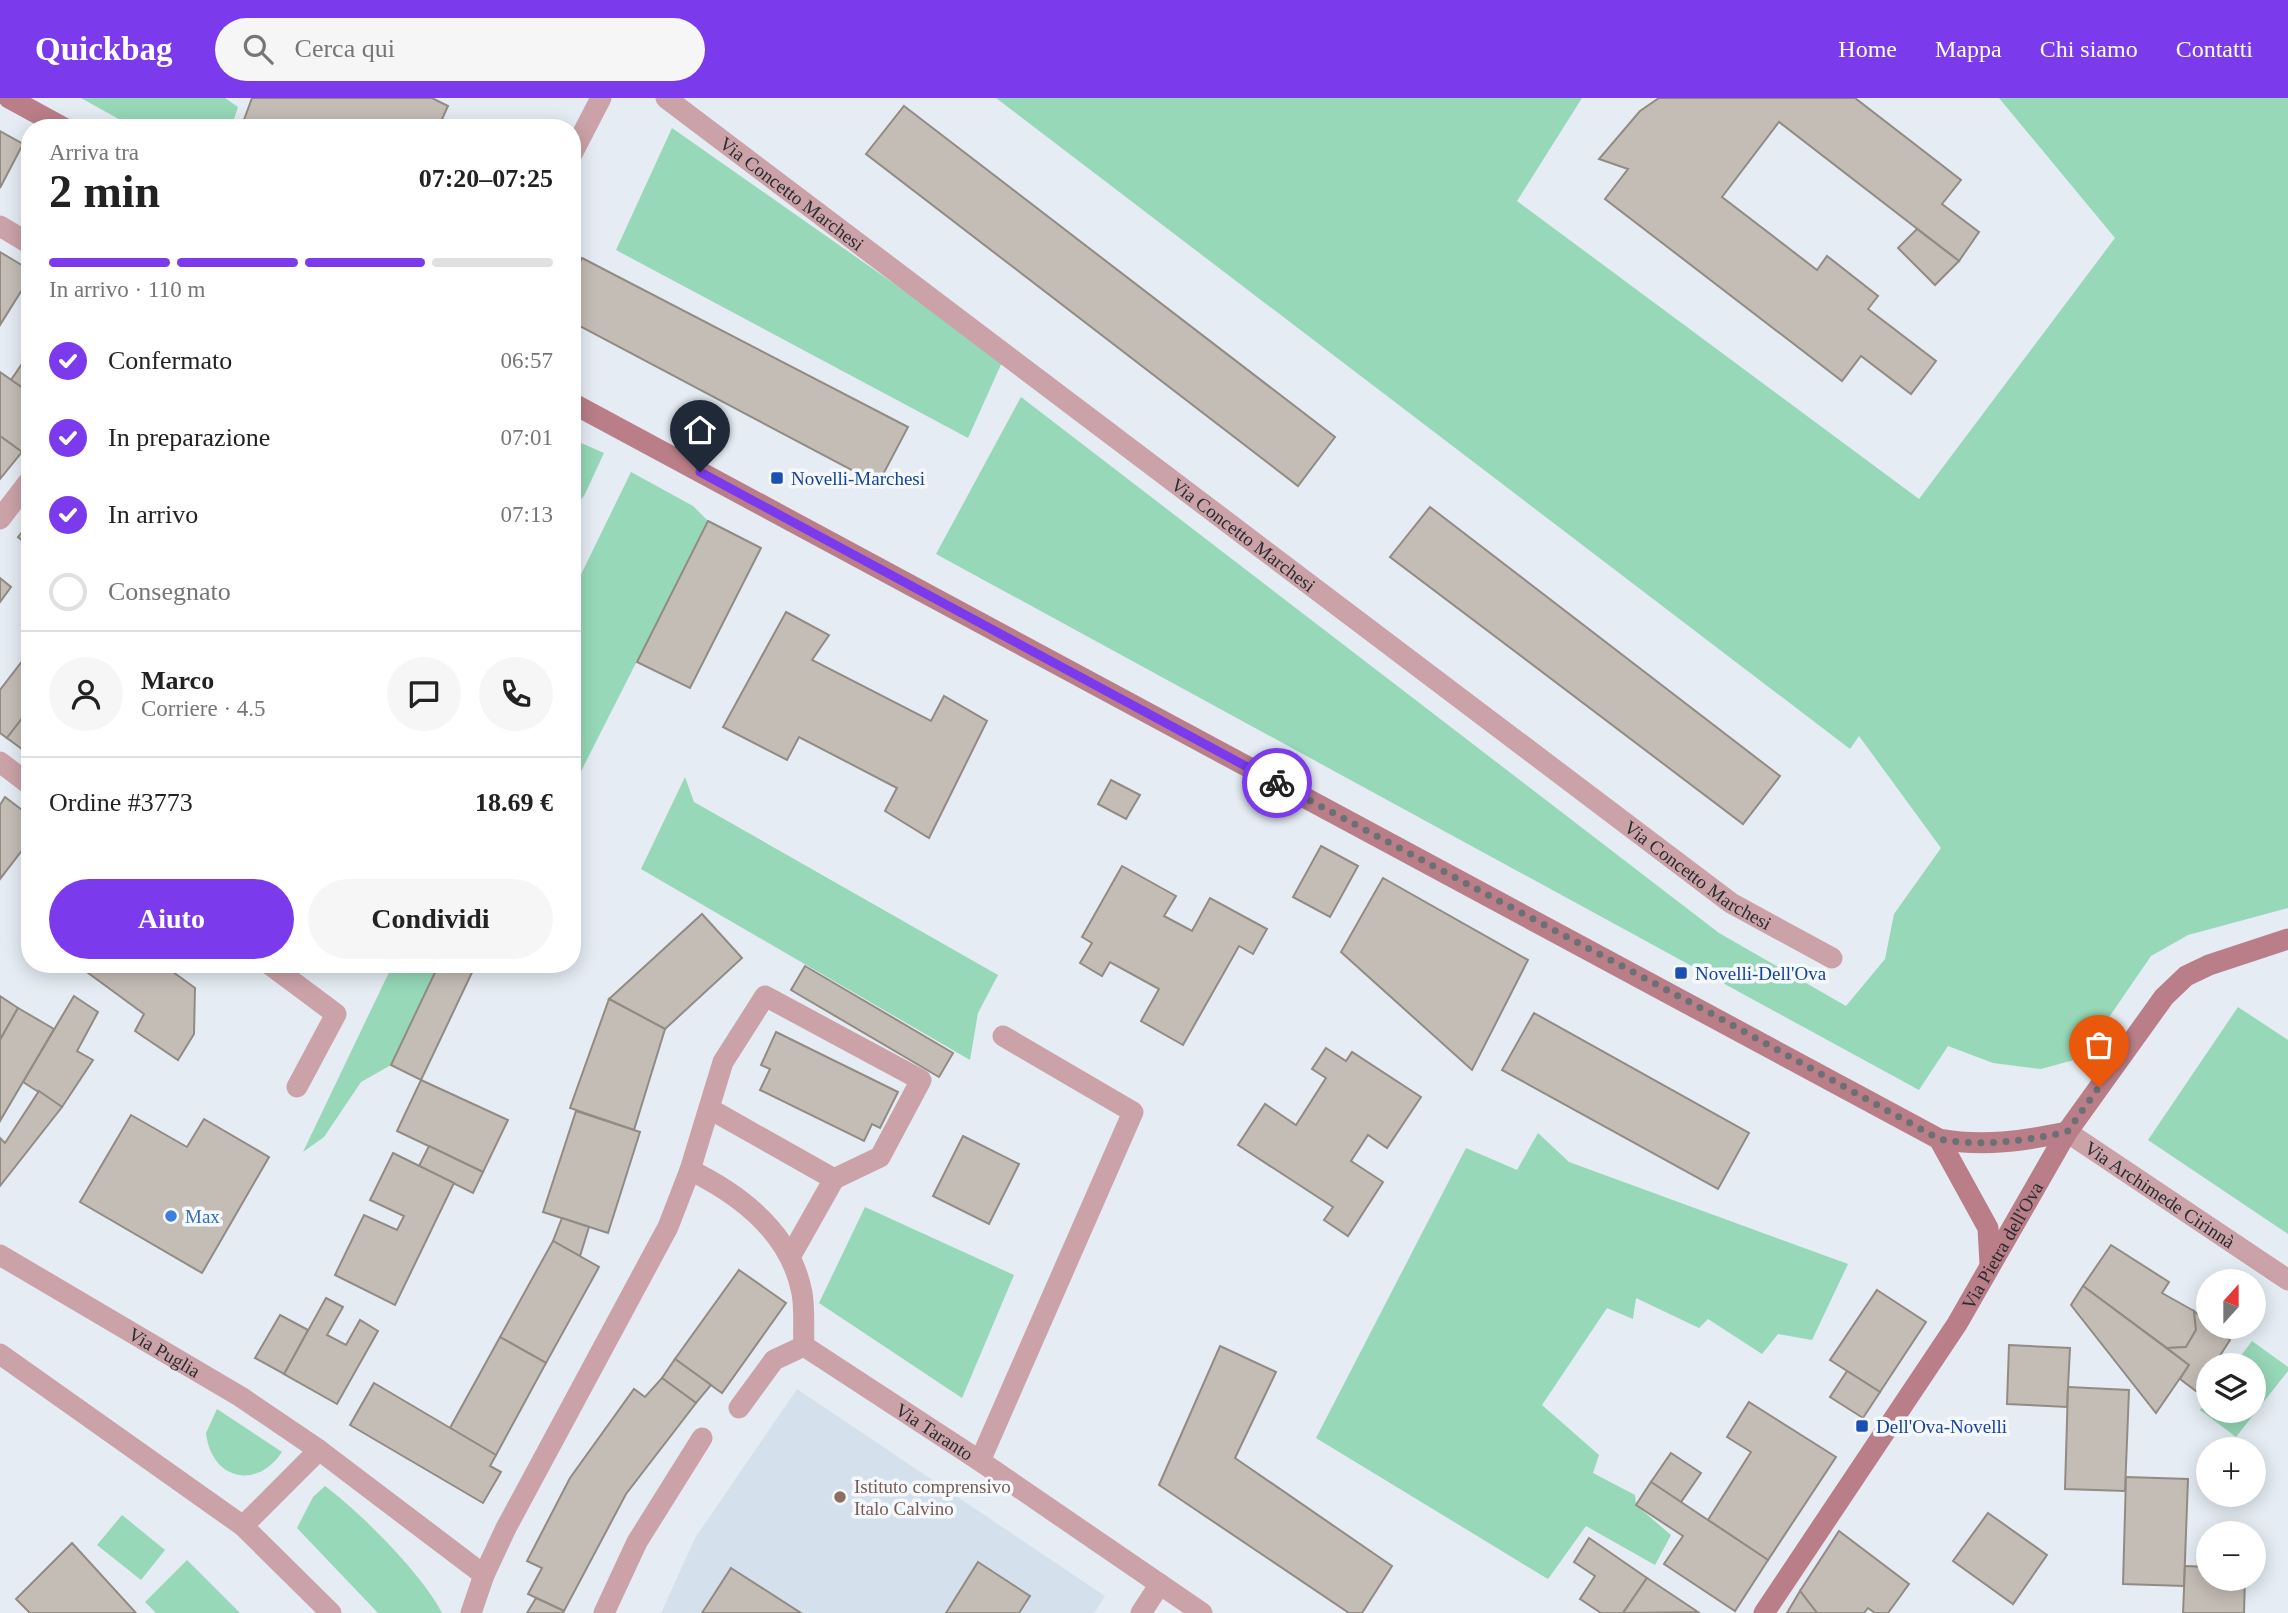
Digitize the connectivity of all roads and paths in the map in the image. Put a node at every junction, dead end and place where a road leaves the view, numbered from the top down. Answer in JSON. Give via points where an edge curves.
{"nodes":[{"id":1,"x":9,"y":98,"type":"edge"},
{"id":2,"x":601,"y":98,"type":"edge"},
{"id":3,"x":666,"y":98,"type":"edge"},
{"id":4,"x":48,"y":119,"type":"edge"},
{"id":5,"x":581,"y":137,"type":"edge"},
{"id":6,"x":0,"y":226,"type":"edge"},
{"id":7,"x":21,"y":239,"type":"edge"},
{"id":8,"x":581,"y":407,"type":"edge"},
{"id":9,"x":21,"y":492,"type":"edge"},
{"id":10,"x":0,"y":519,"type":"edge"},
{"id":11,"x":0,"y":762,"type":"edge"},
{"id":12,"x":21,"y":778,"type":"edge"},
{"id":13,"x":2288,"y":939,"type":"edge"},
{"id":14,"x":1832,"y":958,"type":"dead end"},
{"id":15,"x":281,"y":973,"type":"edge"},
{"id":16,"x":1003,"y":1036,"type":"dead end"},
{"id":17,"x":297,"y":1087,"type":"dead end"},
{"id":18,"x":710,"y":1109,"type":"junction"},
{"id":19,"x":2067,"y":1132,"type":"junction"},
{"id":20,"x":1939,"y":1139,"type":"junction"},
{"id":21,"x":690,"y":1170,"type":"junction"},
{"id":22,"x":834,"y":1179,"type":"junction"},
{"id":23,"x":790,"y":1257,"type":"junction"},
{"id":24,"x":2,"y":1262,"type":"edge"},
{"id":25,"x":1990,"y":1264,"type":"junction"},
{"id":26,"x":2288,"y":1280,"type":"edge"},
{"id":27,"x":804,"y":1346,"type":"junction"},
{"id":28,"x":0,"y":1354,"type":"edge"},
{"id":29,"x":739,"y":1408,"type":"dead end"},
{"id":30,"x":702,"y":1438,"type":"dead end"},
{"id":31,"x":318,"y":1450,"type":"junction"},
{"id":32,"x":980,"y":1461,"type":"junction"},
{"id":33,"x":243,"y":1525,"type":"junction"},
{"id":34,"x":484,"y":1575,"type":"junction"},
{"id":35,"x":1160,"y":1584,"type":"junction"},
{"id":36,"x":331,"y":1613,"type":"edge"},
{"id":37,"x":471,"y":1613,"type":"edge"},
{"id":38,"x":604,"y":1613,"type":"edge"},
{"id":39,"x":1141,"y":1613,"type":"edge"},
{"id":40,"x":1202,"y":1613,"type":"edge"},
{"id":41,"x":1764,"y":1613,"type":"edge"}],
"edges":[{"from":1,"to":4,"type":"main road"},
{"from":2,"to":5,"type":"street"},
{"from":3,"to":14,"type":"street","name":"Via Concetto Marchesi","via":[[1731,903]]},
{"from":6,"to":7,"type":"street"},
{"from":8,"to":20,"type":"main road"},
{"from":9,"to":10,"type":"street"},
{"from":11,"to":12,"type":"street"},
{"from":13,"to":19,"type":"main road","name":"Via Pietra dell'Ova","via":[[2186,976],[2164,997]]},
{"from":15,"to":17,"type":"street","via":[[336,1014]]},
{"from":16,"to":32,"type":"street","via":[[1133,1112]]},
{"from":18,"to":21,"type":"street"},
{"from":18,"to":22,"type":"street"},
{"from":18,"to":22,"type":"street","via":[[723,1062],[765,996],[921,1080],[880,1157]]},
{"from":19,"to":20,"type":"main road","via":[[2003,1144],[1969,1145]]},
{"from":19,"to":25,"type":"main road","name":"Via Pietra dell'Ova"},
{"from":19,"to":26,"type":"street","name":"Via Archimede Cirinnà"},
{"from":20,"to":25,"type":"main road","via":[[1988,1228]]},
{"from":21,"to":23,"type":"street","via":[[721,1185],[748,1206]]},
{"from":21,"to":34,"type":"street","via":[[668,1227]]},
{"from":22,"to":23,"type":"street"},
{"from":23,"to":27,"type":"street","via":[[802,1293]]},
{"from":24,"to":31,"type":"street","name":"Via Puglia","via":[[241,1397]]},
{"from":25,"to":41,"type":"main road","name":"Via Pietra dell'Ova","via":[[1957,1324]]},
{"from":27,"to":29,"type":"street","via":[[774,1360]]},
{"from":27,"to":32,"type":"street","name":"Via Taranto"},
{"from":28,"to":33,"type":"street"},
{"from":30,"to":38,"type":"street","via":[[637,1542]]},
{"from":31,"to":33,"type":"street"},
{"from":31,"to":34,"type":"street","name":"Via Puglia"},
{"from":32,"to":35,"type":"street","name":"Via Taranto"},
{"from":33,"to":36,"type":"street"},
{"from":34,"to":37,"type":"street"},
{"from":35,"to":39,"type":"street"},
{"from":35,"to":40,"type":"street","name":"Via Taranto"}]}
